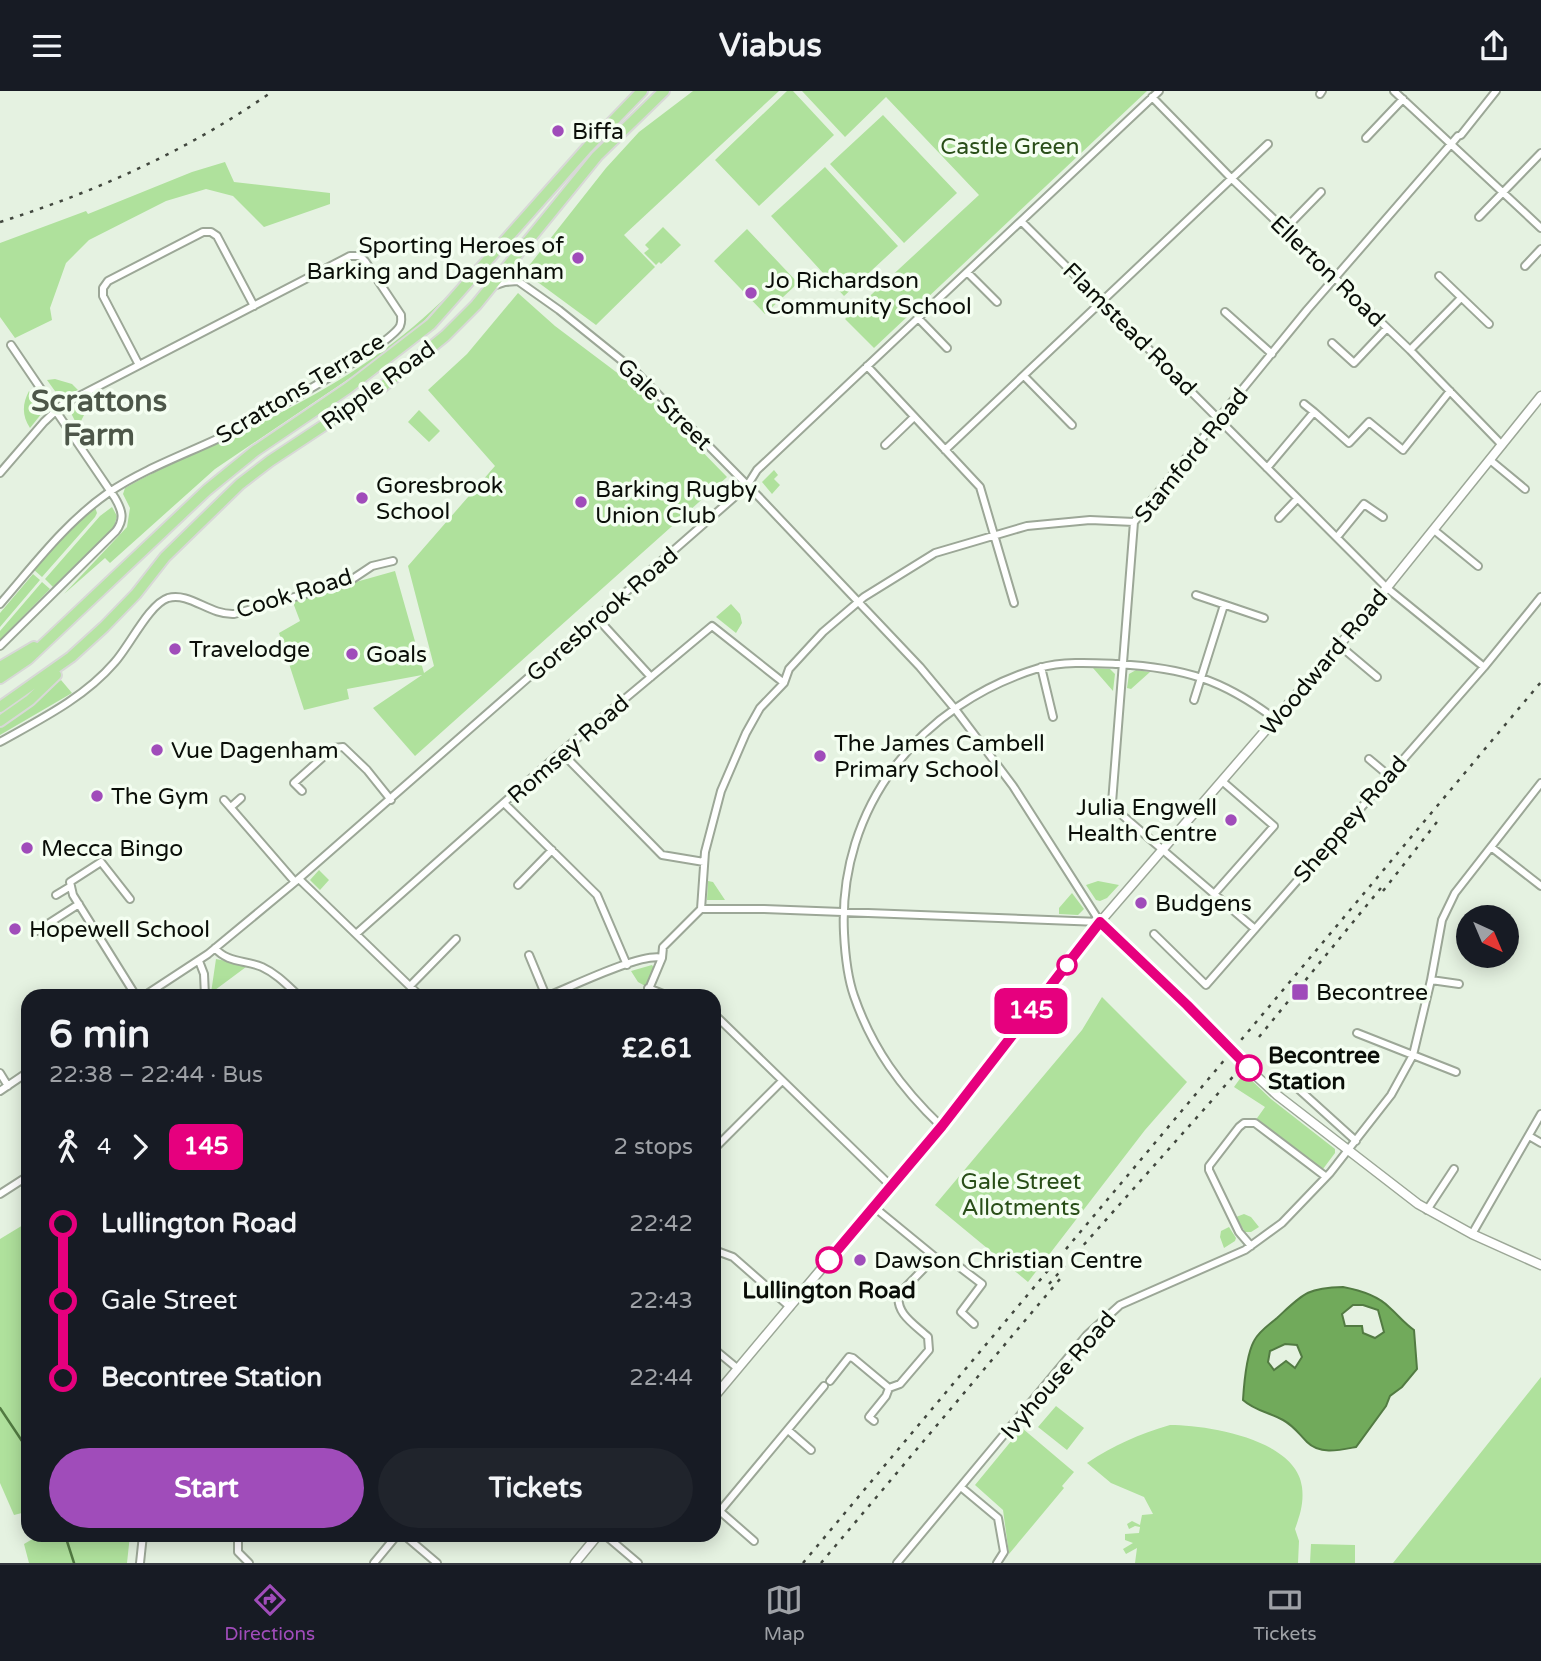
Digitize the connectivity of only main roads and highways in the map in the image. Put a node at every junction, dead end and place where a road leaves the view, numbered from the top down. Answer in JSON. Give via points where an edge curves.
{"nodes":[{"id":1,"x":642,"y":91,"type":"edge"},
{"id":2,"x":664,"y":91,"type":"edge"},
{"id":3,"x":54,"y":635,"type":"junction"},
{"id":4,"x":71,"y":657,"type":"junction"},
{"id":5,"x":0,"y":667,"type":"edge"},
{"id":6,"x":0,"y":678,"type":"edge"},
{"id":7,"x":0,"y":707,"type":"edge"},
{"id":8,"x":0,"y":721,"type":"edge"}],
"edges":[{"from":1,"to":3,"type":"highway","name":"Ripple Road","via":[[431,324],[207,490]]},
{"from":2,"to":4,"type":"highway","name":"Ripple Road","via":[[597,156],[491,287],[445,336],[382,387],[240,484]]},
{"from":3,"to":5,"type":"highway"},
{"from":3,"to":6,"type":"highway"},
{"from":4,"to":7,"type":"highway"},
{"from":4,"to":8,"type":"highway","via":[[30,700]]}]}
